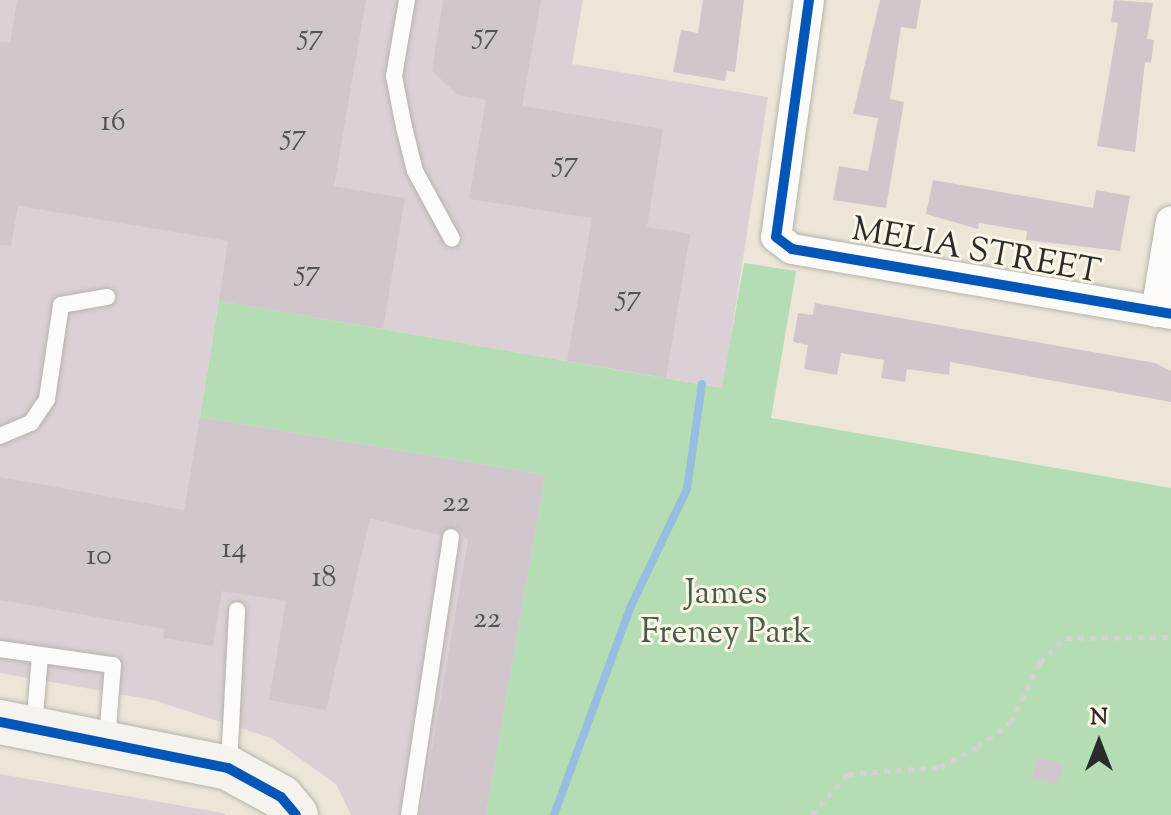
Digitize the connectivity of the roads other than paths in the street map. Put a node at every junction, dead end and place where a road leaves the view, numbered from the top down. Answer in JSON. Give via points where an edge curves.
{"nodes":[{"id":1,"x":407,"y":0,"type":"edge"},
{"id":2,"x":809,"y":0,"type":"edge"},
{"id":3,"x":1171,"y":221,"type":"edge"},
{"id":4,"x":452,"y":239,"type":"dead end"},
{"id":5,"x":107,"y":297,"type":"dead end"},
{"id":6,"x":1164,"y":313,"type":"edge"},
{"id":7,"x":0,"y":436,"type":"edge"},
{"id":8,"x":451,"y":537,"type":"dead end"},
{"id":9,"x":237,"y":610,"type":"dead end"},
{"id":10,"x":0,"y":649,"type":"edge"},
{"id":11,"x":40,"y":655,"type":"junction"},
{"id":12,"x":17,"y":724,"type":"edge"},
{"id":13,"x":107,"y":740,"type":"junction"},
{"id":14,"x":228,"y":768,"type":"junction"},
{"id":15,"x":296,"y":815,"type":"edge"},
{"id":16,"x":409,"y":815,"type":"edge"}],
"edges":[{"from":1,"to":4,"type":"lane","via":[[394,76],[415,171]]},
{"from":2,"to":6,"type":"street","name":"MELIA STREET","via":[[776,237],[792,249]]},
{"from":3,"to":6,"type":"street"},
{"from":5,"to":7,"type":"lane","via":[[61,305],[47,399],[31,423]]},
{"from":8,"to":16,"type":"lane"},
{"from":9,"to":14,"type":"lane"},
{"from":10,"to":11,"type":"lane"},
{"from":11,"to":12,"type":"lane"},
{"from":11,"to":13,"type":"lane","via":[[113,665]]},
{"from":12,"to":13,"type":"street"},
{"from":13,"to":14,"type":"street"},
{"from":14,"to":15,"type":"street","via":[[281,797]]}]}
